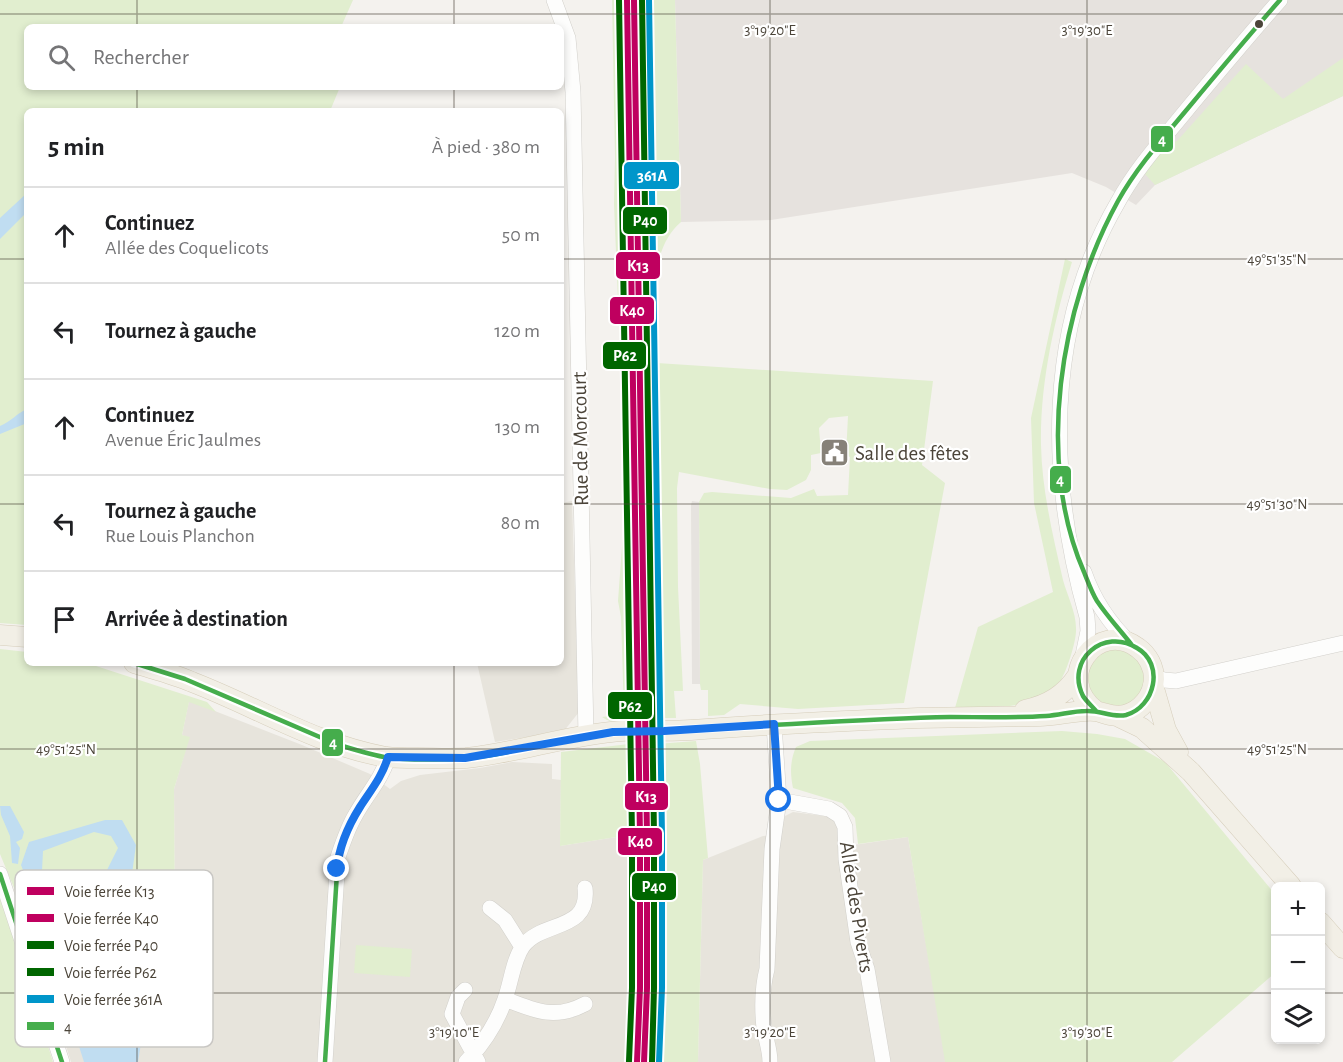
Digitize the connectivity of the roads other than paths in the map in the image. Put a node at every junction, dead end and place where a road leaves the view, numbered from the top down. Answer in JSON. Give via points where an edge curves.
{"nodes":[{"id":1,"x":554,"y":0,"type":"edge"},
{"id":2,"x":1280,"y":0,"type":"edge"},
{"id":3,"x":563,"y":24,"type":"edge"},
{"id":4,"x":564,"y":27,"type":"edge"},
{"id":5,"x":1066,"y":522,"type":"junction"},
{"id":6,"x":0,"y":635,"type":"edge"},
{"id":7,"x":24,"y":637,"type":"edge"},
{"id":8,"x":1343,"y":643,"type":"edge"},
{"id":9,"x":1131,"y":644,"type":"junction"},
{"id":10,"x":143,"y":666,"type":"edge"},
{"id":11,"x":1080,"y":667,"type":"junction"},
{"id":12,"x":1153,"y":681,"type":"junction"},
{"id":13,"x":1096,"y":711,"type":"junction"},
{"id":14,"x":992,"y":715,"type":"junction"},
{"id":15,"x":1118,"y":716,"type":"junction"},
{"id":16,"x":774,"y":724,"type":"junction"},
{"id":17,"x":586,"y":736,"type":"junction"},
{"id":18,"x":388,"y":757,"type":"junction"},
{"id":19,"x":1191,"y":772,"type":"junction"},
{"id":20,"x":779,"y":800,"type":"junction"},
{"id":21,"x":0,"y":873,"type":"edge"},
{"id":22,"x":1287,"y":882,"type":"edge"},
{"id":23,"x":585,"y":888,"type":"dead end"},
{"id":24,"x":490,"y":908,"type":"dead end"},
{"id":25,"x":15,"y":919,"type":"edge"},
{"id":26,"x":1325,"y":928,"type":"edge"},
{"id":27,"x":522,"y":947,"type":"junction"},
{"id":28,"x":1343,"y":948,"type":"edge"},
{"id":29,"x":465,"y":990,"type":"dead end"},
{"id":30,"x":505,"y":999,"type":"junction"},
{"id":31,"x":585,"y":1004,"type":"dead end"},
{"id":32,"x":57,"y":1047,"type":"edge"},
{"id":33,"x":473,"y":1059,"type":"edge"},
{"id":34,"x":62,"y":1062,"type":"edge"},
{"id":35,"x":325,"y":1062,"type":"edge"},
{"id":36,"x":770,"y":1062,"type":"edge"},
{"id":37,"x":883,"y":1062,"type":"edge"}],
"edges":[{"from":1,"to":3,"type":"street","name":"Rue de Morcourt"},
{"from":2,"to":5,"type":"street","via":[[1142,165],[1118,202],[1086,269],[1069,334],[1059,411]]},
{"from":4,"to":17,"type":"street","name":"Rue de Morcourt","via":[[573,92]]},
{"from":5,"to":9,"type":"street","via":[[1093,596],[1108,620]]},
{"from":5,"to":11,"type":"street","via":[[1087,617]]},
{"from":6,"to":7,"type":"main road"},
{"from":8,"to":12,"type":"street","via":[[1176,681]]},
{"from":9,"to":11,"type":"main road","via":[[1115,640],[1100,644],[1087,653]]},
{"from":9,"to":12,"type":"main road","via":[[1145,654],[1153,669]]},
{"from":10,"to":18,"type":"main road","via":[[190,681],[311,735]]},
{"from":11,"to":13,"type":"main road","via":[[1082,696]]},
{"from":11,"to":14,"type":"main road","via":[[1067,690],[1057,698],[1038,707]]},
{"from":12,"to":15,"type":"main road","via":[[1151,693],[1141,707]]},
{"from":12,"to":19,"type":"main road","via":[[1166,730]]},
{"from":13,"to":14,"type":"main road"},
{"from":13,"to":15,"type":"main road"},
{"from":14,"to":16,"type":"main road"},
{"from":15,"to":19,"type":"main road","via":[[1142,728]]},
{"from":16,"to":17,"type":"main road"},
{"from":16,"to":20,"type":"street"},
{"from":17,"to":18,"type":"main road","via":[[465,758]]},
{"from":18,"to":35,"type":"street","via":[[382,775],[355,815],[338,857]]},
{"from":19,"to":22,"type":"main road"},
{"from":20,"to":36,"type":"street","via":[[763,987]]},
{"from":20,"to":37,"type":"street","name":"Allée des Piverts","via":[[836,812],[844,821],[858,942],[867,969]]},
{"from":21,"to":25,"type":"street"},
{"from":23,"to":27,"type":"street","via":[[585,907],[576,917],[543,931]]},
{"from":24,"to":27,"type":"street","via":[[505,920]]},
{"from":26,"to":28,"type":"main road"},
{"from":27,"to":30,"type":"street"},
{"from":29,"to":33,"type":"street","via":[[452,1014]]},
{"from":30,"to":31,"type":"street","via":[[550,1013],[565,1013]]},
{"from":30,"to":33,"type":"street"},
{"from":32,"to":34,"type":"street"}]}
